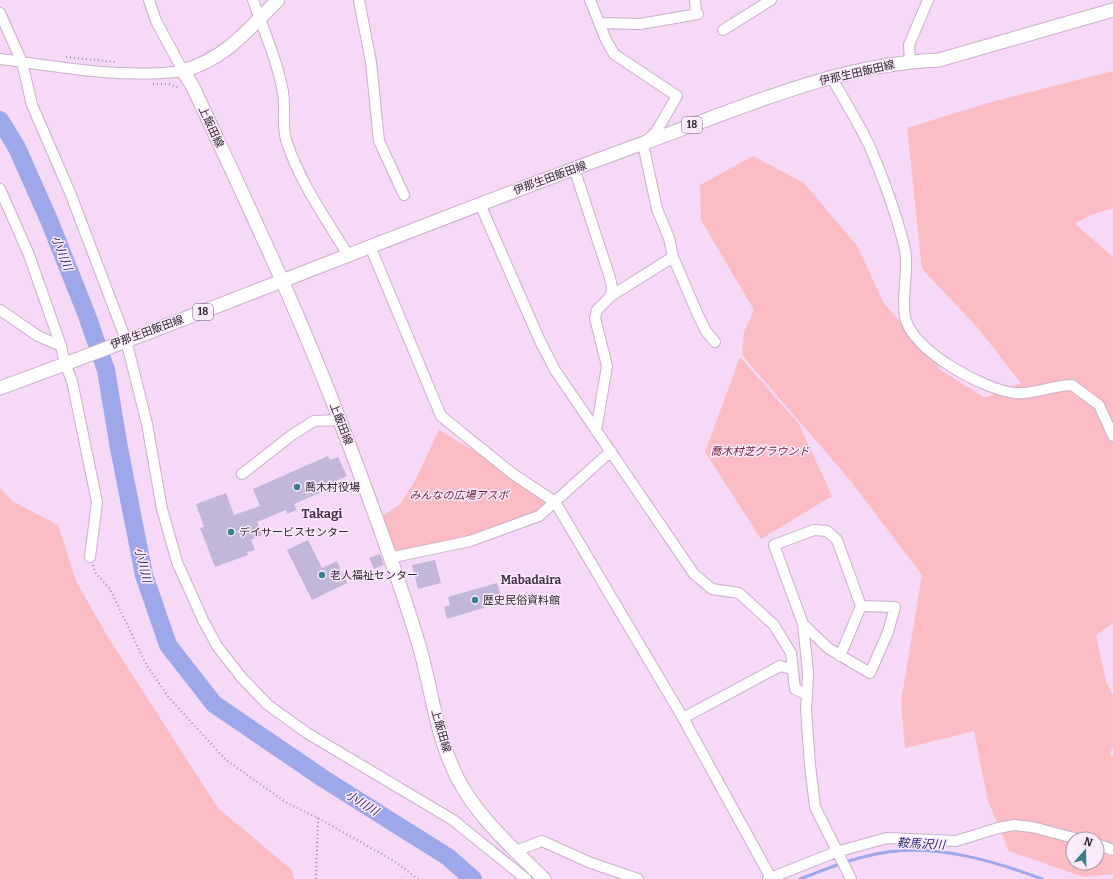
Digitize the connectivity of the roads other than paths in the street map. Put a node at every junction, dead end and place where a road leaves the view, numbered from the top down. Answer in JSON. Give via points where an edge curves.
{"nodes":[{"id":1,"x":150,"y":0,"type":"edge"},
{"id":2,"x":253,"y":0,"type":"edge"},
{"id":3,"x":278,"y":0,"type":"edge"},
{"id":4,"x":359,"y":0,"type":"edge"},
{"id":5,"x":590,"y":0,"type":"edge"},
{"id":6,"x":695,"y":0,"type":"edge"},
{"id":7,"x":771,"y":0,"type":"edge"},
{"id":8,"x":928,"y":0,"type":"edge"},
{"id":9,"x":1113,"y":10,"type":"edge"},
{"id":10,"x":0,"y":13,"type":"edge"},
{"id":11,"x":259,"y":18,"type":"junction"},
{"id":12,"x":599,"y":23,"type":"junction"},
{"id":13,"x":723,"y":30,"type":"dead end"},
{"id":14,"x":0,"y":59,"type":"edge"},
{"id":15,"x":910,"y":61,"type":"junction"},
{"id":16,"x":20,"y":62,"type":"junction"},
{"id":17,"x":183,"y":71,"type":"junction"},
{"id":18,"x":832,"y":78,"type":"junction"},
{"id":19,"x":643,"y":144,"type":"junction"},
{"id":20,"x":574,"y":168,"type":"junction"},
{"id":21,"x":0,"y":189,"type":"edge"},
{"id":22,"x":404,"y":195,"type":"dead end"},
{"id":23,"x":480,"y":204,"type":"junction"},
{"id":24,"x":370,"y":246,"type":"junction"},
{"id":25,"x":348,"y":255,"type":"junction"},
{"id":26,"x":673,"y":257,"type":"junction"},
{"id":27,"x":282,"y":281,"type":"junction"},
{"id":28,"x":611,"y":296,"type":"junction"},
{"id":29,"x":0,"y":310,"type":"edge"},
{"id":30,"x":125,"y":340,"type":"junction"},
{"id":31,"x":715,"y":342,"type":"dead end"},
{"id":32,"x":61,"y":346,"type":"junction"},
{"id":33,"x":68,"y":365,"type":"junction"},
{"id":34,"x":0,"y":388,"type":"edge"},
{"id":35,"x":340,"y":420,"type":"junction"},
{"id":36,"x":596,"y":431,"type":"junction"},
{"id":37,"x":1113,"y":436,"type":"edge"},
{"id":38,"x":611,"y":451,"type":"junction"},
{"id":39,"x":242,"y":474,"type":"dead end"},
{"id":40,"x":555,"y":502,"type":"junction"},
{"id":41,"x":90,"y":556,"type":"road end"},
{"id":42,"x":389,"y":558,"type":"junction"},
{"id":43,"x":861,"y":606,"type":"junction"},
{"id":44,"x":803,"y":624,"type":"junction"},
{"id":45,"x":840,"y":656,"type":"junction"},
{"id":46,"x":792,"y":669,"type":"junction"},
{"id":47,"x":807,"y":695,"type":"junction"},
{"id":48,"x":683,"y":718,"type":"junction"},
{"id":49,"x":1065,"y":836,"type":"edge"},
{"id":50,"x":516,"y":851,"type":"junction"},
{"id":51,"x":838,"y":854,"type":"junction"},
{"id":52,"x":770,"y":878,"type":"edge"},
{"id":53,"x":526,"y":879,"type":"edge"},
{"id":54,"x":544,"y":879,"type":"edge"},
{"id":55,"x":638,"y":879,"type":"edge"},
{"id":56,"x":851,"y":879,"type":"edge"}],
"edges":[{"from":1,"to":17,"type":"street","via":[[156,21]]},
{"from":2,"to":11,"type":"street"},
{"from":3,"to":11,"type":"main road"},
{"from":4,"to":22,"type":"street","via":[[371,62],[378,141]]},
{"from":5,"to":12,"type":"street"},
{"from":6,"to":12,"type":"street","via":[[697,14],[640,24]]},
{"from":7,"to":13,"type":"street"},
{"from":8,"to":15,"type":"street","via":[[909,45]]},
{"from":9,"to":15,"type":"main road","name":"伊那生田飯田線","number":"18","via":[[939,60]]},
{"from":10,"to":16,"type":"street"},
{"from":11,"to":17,"type":"main road","via":[[218,56]]},
{"from":11,"to":25,"type":"street","via":[[276,60],[283,93],[283,132],[287,144],[303,182]]},
{"from":12,"to":19,"type":"street","via":[[614,54],[677,96],[656,132]]},
{"from":14,"to":16,"type":"street"},
{"from":15,"to":18,"type":"main road","name":"伊那生田飯田線","number":"18"},
{"from":16,"to":17,"type":"street","via":[[128,73]]},
{"from":16,"to":30,"type":"street","via":[[32,105],[71,194]]},
{"from":17,"to":27,"type":"main road","name":"上飯田線"},
{"from":18,"to":19,"type":"main road","name":"伊那生田飯田線","number":"18","via":[[771,96]]},
{"from":18,"to":37,"type":"street","via":[[868,144],[888,191],[905,246],[905,318],[911,333],[968,378],[1004,391],[1016,394],[1072,385],[1099,405]]},
{"from":19,"to":20,"type":"main road","name":"伊那生田飯田線","number":"18"},
{"from":19,"to":26,"type":"street","via":[[657,209],[669,238]]},
{"from":20,"to":23,"type":"main road","name":"伊那生田飯田線","number":"18"},
{"from":20,"to":28,"type":"street","via":[[610,278]]},
{"from":21,"to":32,"type":"street","via":[[29,255]]},
{"from":23,"to":24,"type":"main road","name":"伊那生田飯田線","number":"18"},
{"from":23,"to":36,"type":"street","via":[[540,341],[555,370]]},
{"from":24,"to":25,"type":"main road","name":"伊那生田飯田線","number":"18"},
{"from":24,"to":40,"type":"street","via":[[441,416],[513,474]]},
{"from":25,"to":27,"type":"main road","name":"伊那生田飯田線","number":"18"},
{"from":26,"to":28,"type":"street"},
{"from":26,"to":31,"type":"street","via":[[698,315]]},
{"from":27,"to":30,"type":"main road","name":"伊那生田飯田線","number":"18"},
{"from":27,"to":35,"type":"main road","name":"上飯田線"},
{"from":28,"to":36,"type":"street","via":[[597,310],[595,318],[607,366]]},
{"from":29,"to":32,"type":"street","via":[[38,336]]},
{"from":30,"to":33,"type":"main road","name":"伊那生田飯田線","number":"18"},
{"from":30,"to":53,"type":"street","via":[[147,424],[162,509],[177,562],[202,620],[217,646],[242,678],[268,705],[308,734],[453,820]]},
{"from":32,"to":33,"type":"street"},
{"from":33,"to":34,"type":"main road","name":"伊那生田飯田線","number":"18"},
{"from":33,"to":41,"type":"street","via":[[97,502]]},
{"from":35,"to":39,"type":"street","via":[[314,421]]},
{"from":35,"to":42,"type":"main road","name":"上飯田線"},
{"from":36,"to":38,"type":"street"},
{"from":38,"to":40,"type":"street"},
{"from":38,"to":46,"type":"street","via":[[694,574],[712,589],[739,593],[774,625],[791,653]]},
{"from":40,"to":42,"type":"street","via":[[539,516],[508,528],[470,540]]},
{"from":40,"to":48,"type":"street"},
{"from":42,"to":50,"type":"main road","name":"上飯田線","via":[[420,648],[441,736],[450,762],[474,806]]},
{"from":43,"to":44,"type":"street","via":[[837,540],[827,531],[814,530],[774,545]]},
{"from":43,"to":45,"type":"street"},
{"from":43,"to":45,"type":"street","via":[[895,607],[888,632],[870,673]]},
{"from":44,"to":45,"type":"street"},
{"from":44,"to":47,"type":"street","via":[[808,672]]},
{"from":46,"to":47,"type":"street","via":[[795,689]]},
{"from":46,"to":48,"type":"street","via":[[780,666]]},
{"from":47,"to":51,"type":"street","via":[[815,807]]},
{"from":48,"to":52,"type":"street"},
{"from":49,"to":51,"type":"street","via":[[1014,825],[956,842],[887,838]]},
{"from":50,"to":54,"type":"main road","name":"上飯田線"},
{"from":50,"to":55,"type":"street","via":[[542,842]]},
{"from":51,"to":52,"type":"street"},
{"from":51,"to":56,"type":"street"}]}
